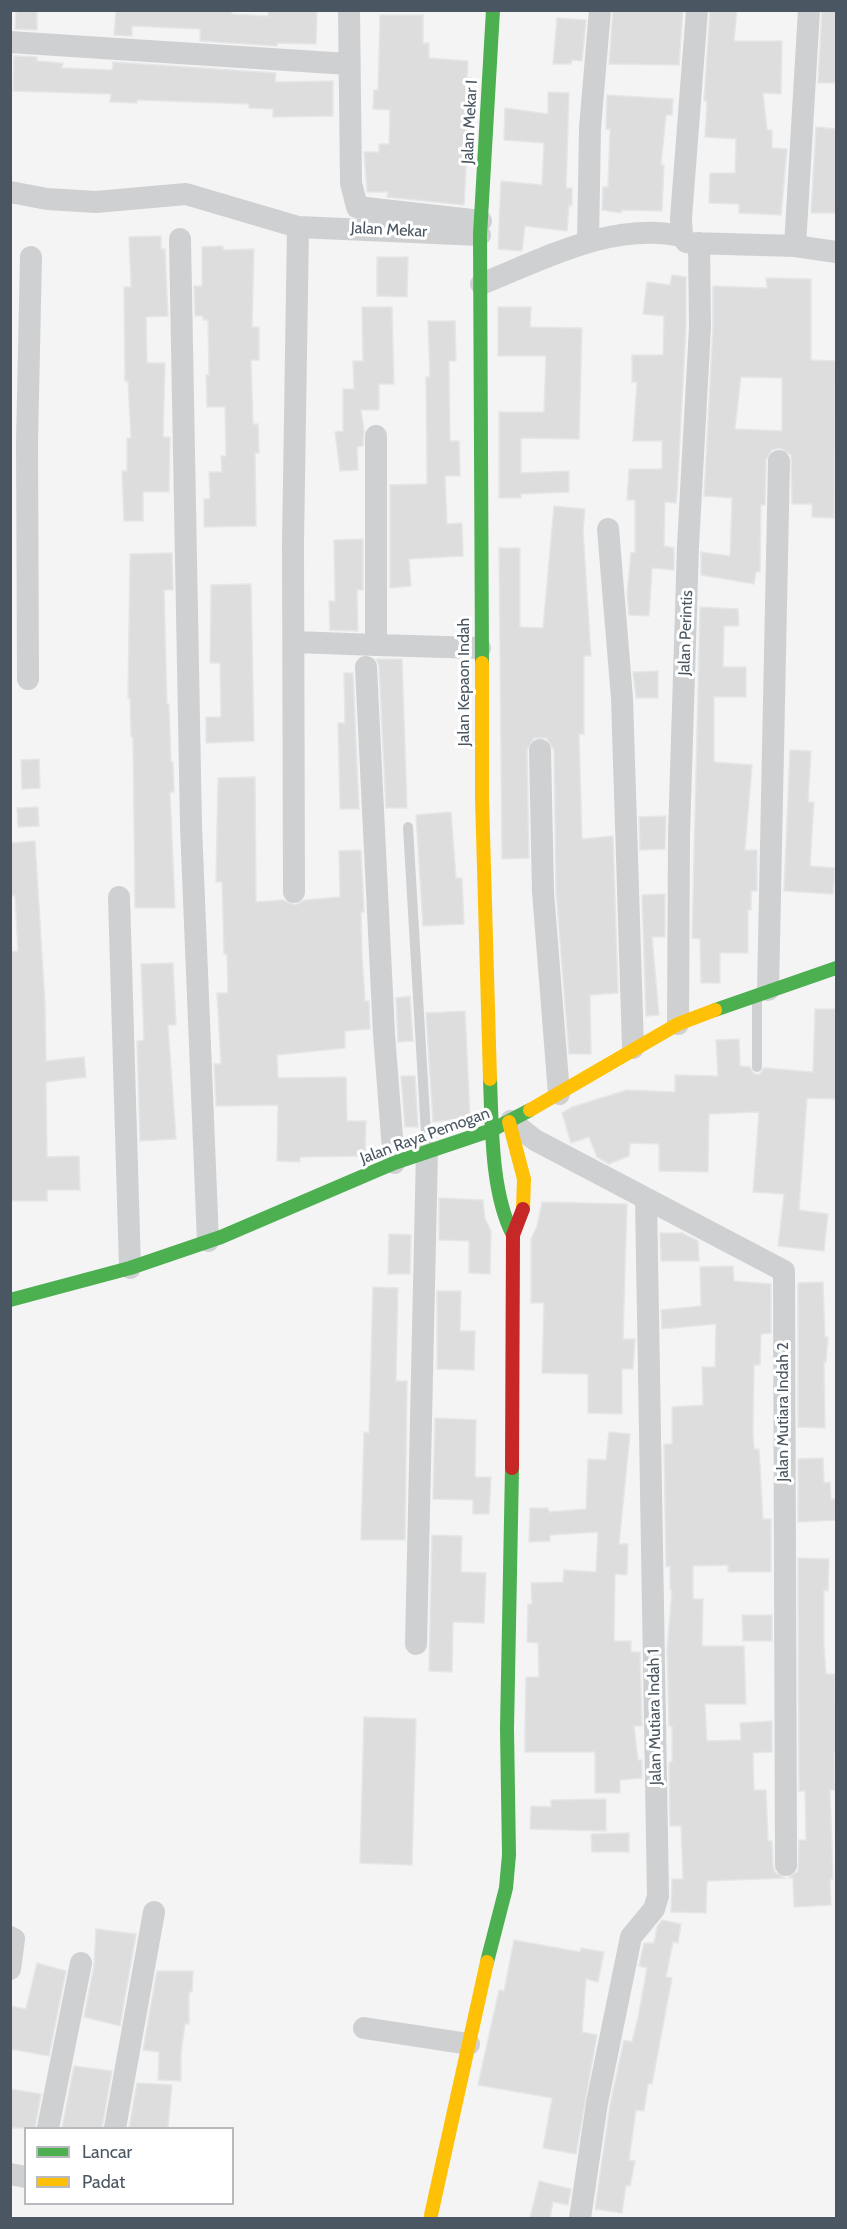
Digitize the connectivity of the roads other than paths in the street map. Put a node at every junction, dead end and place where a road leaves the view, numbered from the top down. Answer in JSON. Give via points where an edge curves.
{"nodes":[{"id":1,"x":349,"y":10,"type":"edge"},
{"id":2,"x":493,"y":10,"type":"edge"},
{"id":3,"x":600,"y":10,"type":"edge"},
{"id":4,"x":697,"y":10,"type":"edge"},
{"id":5,"x":809,"y":10,"type":"edge"},
{"id":6,"x":10,"y":42,"type":"edge"},
{"id":7,"x":348,"y":64,"type":"junction"},
{"id":8,"x":10,"y":192,"type":"edge"},
{"id":9,"x":298,"y":227,"type":"junction"},
{"id":10,"x":481,"y":228,"type":"junction"},
{"id":11,"x":180,"y":239,"type":"dead end"},
{"id":12,"x":690,"y":240,"type":"junction"},
{"id":13,"x":588,"y":242,"type":"junction"},
{"id":14,"x":795,"y":246,"type":"junction"},
{"id":15,"x":837,"y":252,"type":"edge"},
{"id":16,"x":31,"y":257,"type":"dead end"},
{"id":17,"x":481,"y":284,"type":"junction"},
{"id":18,"x":376,"y":436,"type":"dead end"},
{"id":19,"x":19,"y":442,"type":"edge"},
{"id":20,"x":779,"y":461,"type":"dead end"},
{"id":21,"x":609,"y":529,"type":"dead end"},
{"id":22,"x":295,"y":642,"type":"junction"},
{"id":23,"x":376,"y":645,"type":"junction"},
{"id":24,"x":480,"y":648,"type":"junction"},
{"id":25,"x":366,"y":667,"type":"dead end"},
{"id":26,"x":28,"y":680,"type":"dead end"},
{"id":27,"x":540,"y":750,"type":"dead end"},
{"id":28,"x":408,"y":827,"type":"dead end"},
{"id":29,"x":294,"y":892,"type":"dead end"},
{"id":30,"x":119,"y":897,"type":"dead end"},
{"id":31,"x":837,"y":968,"type":"edge"},
{"id":32,"x":763,"y":992,"type":"junction"},
{"id":33,"x":678,"y":1024,"type":"junction"},
{"id":34,"x":633,"y":1048,"type":"junction"},
{"id":35,"x":757,"y":1067,"type":"dead end"},
{"id":36,"x":559,"y":1094,"type":"junction"},
{"id":37,"x":504,"y":1124,"type":"junction"},
{"id":38,"x":427,"y":1151,"type":"junction"},
{"id":39,"x":394,"y":1163,"type":"junction"},
{"id":40,"x":646,"y":1200,"type":"junction"},
{"id":41,"x":513,"y":1235,"type":"junction"},
{"id":42,"x":208,"y":1241,"type":"junction"},
{"id":43,"x":130,"y":1268,"type":"junction"},
{"id":44,"x":10,"y":1300,"type":"edge"},
{"id":45,"x":416,"y":1644,"type":"dead end"},
{"id":46,"x":786,"y":1865,"type":"dead end"},
{"id":47,"x":154,"y":1912,"type":"dead end"},
{"id":48,"x":10,"y":1937,"type":"edge"},
{"id":49,"x":81,"y":1963,"type":"dead end"},
{"id":50,"x":10,"y":1969,"type":"edge"},
{"id":51,"x":364,"y":2028,"type":"dead end"},
{"id":52,"x":469,"y":2044,"type":"junction"},
{"id":53,"x":48,"y":2127,"type":"edge"},
{"id":54,"x":115,"y":2127,"type":"edge"},
{"id":55,"x":431,"y":2215,"type":"dead end"},
{"id":56,"x":579,"y":2218,"type":"edge"}],
"edges":[{"from":1,"to":7,"type":"street"},
{"from":2,"to":10,"type":"street","name":"Jalan Mekar I"},
{"from":3,"to":13,"type":"street","via":[[590,128]]},
{"from":4,"to":12,"type":"street","name":"Jalan Perintis","via":[[681,218]]},
{"from":5,"to":14,"type":"street"},
{"from":6,"to":7,"type":"street"},
{"from":7,"to":10,"type":"street","via":[[351,183],[357,207]]},
{"from":8,"to":9,"type":"street","name":"Jalan Mekar","via":[[96,202],[186,194]]},
{"from":9,"to":10,"type":"street","name":"Jalan Mekar"},
{"from":9,"to":22,"type":"street"},
{"from":10,"to":17,"type":"street","name":"Jalan Kepaon Indah"},
{"from":11,"to":42,"type":"street","via":[[191,826]]},
{"from":12,"to":13,"type":"street","via":[[657,231],[638,231]]},
{"from":12,"to":14,"type":"street"},
{"from":12,"to":33,"type":"street","name":"Jalan Perintis","via":[[700,327],[688,546]]},
{"from":13,"to":17,"type":"street"},
{"from":14,"to":15,"type":"street"},
{"from":16,"to":19,"type":"street"},
{"from":17,"to":24,"type":"street","name":"Jalan Kepaon Indah"},
{"from":18,"to":23,"type":"street"},
{"from":19,"to":26,"type":"street"},
{"from":20,"to":32,"type":"street"},
{"from":21,"to":34,"type":"street","via":[[622,698]]},
{"from":22,"to":23,"type":"street"},
{"from":22,"to":29,"type":"street"},
{"from":23,"to":24,"type":"street"},
{"from":24,"to":37,"type":"street","name":"Jalan Kepaon Indah"},
{"from":25,"to":39,"type":"street"},
{"from":27,"to":36,"type":"street","via":[[543,892]]},
{"from":28,"to":38,"type":"lane"},
{"from":30,"to":43,"type":"street"},
{"from":31,"to":32,"type":"street","name":"Jalan Raya Pemogan"},
{"from":32,"to":33,"type":"street","name":"Jalan Raya Pemogan"},
{"from":32,"to":35,"type":"lane"},
{"from":33,"to":34,"type":"street","name":"Jalan Raya Pemogan"},
{"from":34,"to":36,"type":"street","name":"Jalan Raya Pemogan"},
{"from":36,"to":37,"type":"street","name":"Jalan Raya Pemogan"},
{"from":37,"to":38,"type":"street","name":"Jalan Raya Pemogan"},
{"from":37,"to":40,"type":"street","name":"Jalan Mutiara Indah 2"},
{"from":37,"to":41,"type":"street","via":[[503,1216]]},
{"from":37,"to":41,"type":"street","via":[[522,1161],[524,1179],[521,1215]]},
{"from":38,"to":39,"type":"street","name":"Jalan Raya Pemogan"},
{"from":38,"to":45,"type":"street"},
{"from":39,"to":42,"type":"street","name":"Jalan Raya Pemogan"},
{"from":40,"to":46,"type":"street","name":"Jalan Mutiara Indah 2","via":[[784,1271]]},
{"from":40,"to":56,"type":"street","name":"Jalan Mutiara Indah 1","via":[[659,1885],[654,1909],[631,1937],[597,2103]]},
{"from":41,"to":52,"type":"street","via":[[509,1855],[506,1888]]},
{"from":42,"to":43,"type":"street","name":"Jalan Raya Pemogan"},
{"from":43,"to":44,"type":"street","name":"Jalan Raya Pemogan"},
{"from":47,"to":54,"type":"street"},
{"from":48,"to":50,"type":"street","via":[[14,1945]]},
{"from":49,"to":53,"type":"street"},
{"from":51,"to":52,"type":"street"},
{"from":52,"to":55,"type":"street"}]}
